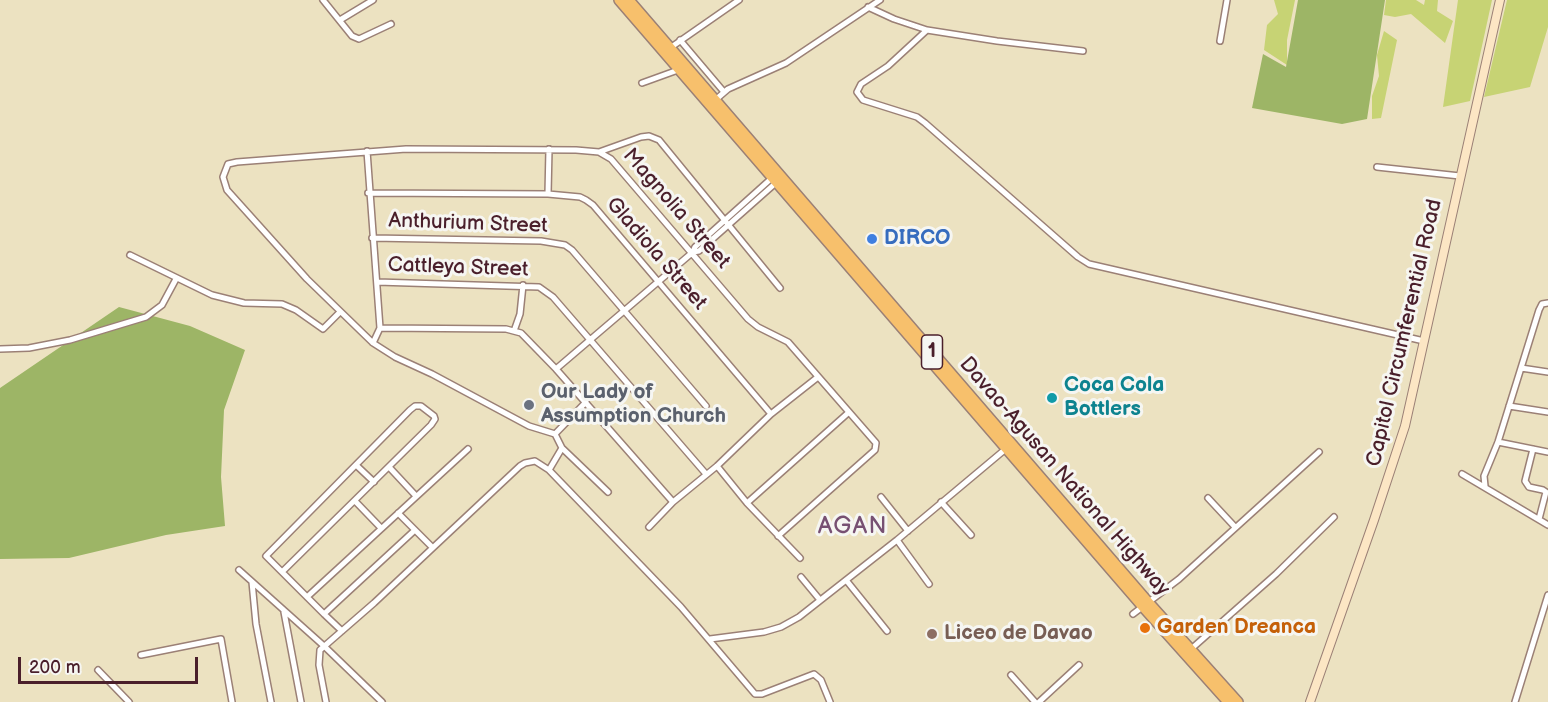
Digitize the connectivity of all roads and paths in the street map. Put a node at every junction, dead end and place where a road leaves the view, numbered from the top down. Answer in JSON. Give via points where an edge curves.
{"nodes":[{"id":1,"x":323,"y":0,"type":"edge"},
{"id":2,"x":373,"y":0,"type":"edge"},
{"id":3,"x":619,"y":0,"type":"edge"},
{"id":4,"x":629,"y":0,"type":"edge"},
{"id":5,"x":739,"y":0,"type":"edge"},
{"id":6,"x":880,"y":0,"type":"edge"},
{"id":7,"x":1227,"y":0,"type":"edge"},
{"id":8,"x":1500,"y":0,"type":"edge"},
{"id":9,"x":868,"y":7,"type":"junction"},
{"id":10,"x":340,"y":20,"type":"junction"},
{"id":11,"x":391,"y":24,"type":"dead end"},
{"id":12,"x":927,"y":30,"type":"junction"},
{"id":13,"x":680,"y":40,"type":"junction"},
{"id":14,"x":1220,"y":41,"type":"dead end"},
{"id":15,"x":670,"y":48,"type":"junction"},
{"id":16,"x":1083,"y":51,"type":"dead end"},
{"id":17,"x":678,"y":70,"type":"junction"},
{"id":18,"x":642,"y":82,"type":"dead end"},
{"id":19,"x":724,"y":92,"type":"junction"},
{"id":20,"x":712,"y":103,"type":"junction"},
{"id":21,"x":549,"y":149,"type":"junction"},
{"id":22,"x":367,"y":151,"type":"junction"},
{"id":23,"x":599,"y":152,"type":"junction"},
{"id":24,"x":1377,"y":166,"type":"dead end"},
{"id":25,"x":1460,"y":176,"type":"junction"},
{"id":26,"x":776,"y":178,"type":"junction"},
{"id":27,"x":368,"y":194,"type":"junction"},
{"id":28,"x":548,"y":194,"type":"junction"},
{"id":29,"x":726,"y":223,"type":"junction"},
{"id":30,"x":372,"y":238,"type":"junction"},
{"id":31,"x":693,"y":252,"type":"junction"},
{"id":32,"x":130,"y":255,"type":"dead end"},
{"id":33,"x":176,"y":279,"type":"junction"},
{"id":34,"x":376,"y":282,"type":"junction"},
{"id":35,"x":658,"y":282,"type":"junction"},
{"id":36,"x":523,"y":285,"type":"junction"},
{"id":37,"x":780,"y":288,"type":"dead end"},
{"id":38,"x":1548,"y":303,"type":"edge"},
{"id":39,"x":624,"y":311,"type":"junction"},
{"id":40,"x":340,"y":312,"type":"junction"},
{"id":41,"x":380,"y":328,"type":"junction"},
{"id":42,"x":514,"y":331,"type":"junction"},
{"id":43,"x":591,"y":341,"type":"junction"},
{"id":44,"x":1424,"y":341,"type":"junction"},
{"id":45,"x":373,"y":343,"type":"junction"},
{"id":46,"x":0,"y":350,"type":"edge"},
{"id":47,"x":1521,"y":368,"type":"junction"},
{"id":48,"x":556,"y":369,"type":"junction"},
{"id":49,"x":1548,"y":372,"type":"edge"},
{"id":50,"x":818,"y":377,"type":"junction"},
{"id":51,"x":586,"y":402,"type":"junction"},
{"id":52,"x":706,"y":406,"type":"dead end"},
{"id":53,"x":1509,"y":406,"type":"junction"},
{"id":54,"x":1548,"y":412,"type":"edge"},
{"id":55,"x":848,"y":413,"type":"junction"},
{"id":56,"x":771,"y":414,"type":"junction"},
{"id":57,"x":555,"y":434,"type":"junction"},
{"id":58,"x":1498,"y":442,"type":"junction"},
{"id":59,"x":1009,"y":447,"type":"junction"},
{"id":60,"x":562,"y":448,"type":"junction"},
{"id":61,"x":468,"y":449,"type":"dead end"},
{"id":62,"x":1533,"y":449,"type":"junction"},
{"id":63,"x":1319,"y":452,"type":"dead end"},
{"id":64,"x":1548,"y":452,"type":"edge"},
{"id":65,"x":356,"y":465,"type":"junction"},
{"id":66,"x":717,"y":466,"type":"junction"},
{"id":67,"x":389,"y":467,"type":"junction"},
{"id":68,"x":549,"y":470,"type":"junction"},
{"id":69,"x":706,"y":474,"type":"junction"},
{"id":70,"x":1462,"y":474,"type":"dead end"},
{"id":71,"x":374,"y":482,"type":"junction"},
{"id":72,"x":1485,"y":486,"type":"junction"},
{"id":73,"x":608,"y":492,"type":"dead end"},
{"id":74,"x":416,"y":496,"type":"junction"},
{"id":75,"x":881,"y":497,"type":"dead end"},
{"id":76,"x":1208,"y":498,"type":"dead end"},
{"id":77,"x":355,"y":501,"type":"junction"},
{"id":78,"x":673,"y":502,"type":"junction"},
{"id":79,"x":941,"y":502,"type":"junction"},
{"id":80,"x":747,"y":503,"type":"junction"},
{"id":81,"x":398,"y":513,"type":"junction"},
{"id":82,"x":1334,"y":517,"type":"dead end"},
{"id":83,"x":1539,"y":519,"type":"junction"},
{"id":84,"x":1548,"y":525,"type":"edge"},
{"id":85,"x":649,"y":527,"type":"dead end"},
{"id":86,"x":1235,"y":527,"type":"junction"},
{"id":87,"x":381,"y":528,"type":"junction"},
{"id":88,"x":415,"y":530,"type":"junction"},
{"id":89,"x":908,"y":531,"type":"junction"},
{"id":90,"x":971,"y":535,"type":"dead end"},
{"id":91,"x":778,"y":536,"type":"junction"},
{"id":92,"x":897,"y":540,"type":"junction"},
{"id":93,"x":432,"y":548,"type":"junction"},
{"id":94,"x":800,"y":558,"type":"dead end"},
{"id":95,"x":239,"y":570,"type":"dead end"},
{"id":96,"x":282,"y":572,"type":"junction"},
{"id":97,"x":801,"y":577,"type":"dead end"},
{"id":98,"x":846,"y":580,"type":"junction"},
{"id":99,"x":252,"y":582,"type":"junction"},
{"id":100,"x":929,"y":584,"type":"dead end"},
{"id":101,"x":260,"y":589,"type":"junction"},
{"id":102,"x":253,"y":595,"type":"junction"},
{"id":103,"x":1548,"y":596,"type":"edge"},
{"id":104,"x":307,"y":597,"type":"junction"},
{"id":105,"x":820,"y":600,"type":"junction"},
{"id":106,"x":1146,"y":605,"type":"junction"},
{"id":107,"x":284,"y":610,"type":"junction"},
{"id":108,"x":324,"y":614,"type":"junction"},
{"id":109,"x":1133,"y":614,"type":"dead end"},
{"id":110,"x":342,"y":631,"type":"junction"},
{"id":111,"x":887,"y":632,"type":"dead end"},
{"id":112,"x":710,"y":639,"type":"junction"},
{"id":113,"x":324,"y":646,"type":"junction"},
{"id":114,"x":1190,"y":650,"type":"junction"},
{"id":115,"x":141,"y":655,"type":"dead end"},
{"id":116,"x":1079,"y":665,"type":"dead end"},
{"id":117,"x":98,"y":670,"type":"dead end"},
{"id":118,"x":1011,"y":675,"type":"dead end"},
{"id":119,"x":129,"y":702,"type":"edge"},
{"id":120,"x":232,"y":702,"type":"edge"},
{"id":121,"x":271,"y":702,"type":"edge"},
{"id":122,"x":301,"y":702,"type":"edge"},
{"id":123,"x":326,"y":702,"type":"edge"},
{"id":124,"x":382,"y":702,"type":"edge"},
{"id":125,"x":830,"y":702,"type":"edge"},
{"id":126,"x":1037,"y":702,"type":"edge"},
{"id":127,"x":1227,"y":702,"type":"edge"},
{"id":128,"x":1238,"y":702,"type":"edge"},
{"id":129,"x":1310,"y":702,"type":"edge"},
{"id":130,"x":1515,"y":702,"type":"edge"}],
"edges":[{"from":1,"to":10,"type":"street"},
{"from":2,"to":10,"type":"street"},
{"from":3,"to":17,"type":"highway","name":"Davao-Agusan National Highway","number":"1"},
{"from":4,"to":15,"type":"highway","name":"Davao-Agusan National Highway","number":"1"},
{"from":5,"to":13,"type":"street"},
{"from":6,"to":9,"type":"street"},
{"from":7,"to":14,"type":"street"},
{"from":8,"to":25,"type":"main road","name":"Capitol Circumferential Road"},
{"from":9,"to":12,"type":"street"},
{"from":9,"to":19,"type":"street","via":[[786,63]]},
{"from":10,"to":11,"type":"street","via":[[359,39]]},
{"from":12,"to":16,"type":"street"},
{"from":12,"to":44,"type":"street","via":[[888,66],[861,84],[858,95],[926,123],[1083,261]]},
{"from":13,"to":15,"type":"street"},
{"from":13,"to":19,"type":"street"},
{"from":15,"to":20,"type":"highway","name":"Davao-Agusan National Highway","number":"1"},
{"from":17,"to":18,"type":"street"},
{"from":17,"to":20,"type":"highway","name":"Davao-Agusan National Highway","number":"1"},
{"from":19,"to":20,"type":"street"},
{"from":20,"to":26,"type":"highway","name":"Davao-Agusan National Highway","number":"1"},
{"from":21,"to":22,"type":"street","name":"Magnolia Street"},
{"from":21,"to":23,"type":"street","name":"Magnolia Street"},
{"from":21,"to":28,"type":"street"},
{"from":22,"to":27,"type":"street"},
{"from":22,"to":40,"type":"street","name":"Magnolia Street","via":[[232,163],[223,177],[227,190]]},
{"from":23,"to":29,"type":"street","via":[[641,137],[655,137]]},
{"from":23,"to":31,"type":"street","name":"Magnolia Street","via":[[617,165]]},
{"from":24,"to":25,"type":"street"},
{"from":25,"to":44,"type":"main road","name":"Capitol Circumferential Road"},
{"from":26,"to":29,"type":"street"},
{"from":26,"to":59,"type":"highway","name":"Davao-Agusan National Highway","number":"1"},
{"from":27,"to":28,"type":"street","name":"Gladiola Street"},
{"from":27,"to":30,"type":"street"},
{"from":28,"to":35,"type":"street","name":"Gladiola Street","via":[[586,200]]},
{"from":29,"to":31,"type":"street"},
{"from":29,"to":37,"type":"street"},
{"from":30,"to":34,"type":"street"},
{"from":30,"to":39,"type":"street","name":"Anthurium Street","via":[[559,243],[572,250]]},
{"from":31,"to":35,"type":"street"},
{"from":31,"to":50,"type":"street","name":"Magnolia Street","via":[[748,319],[788,342]]},
{"from":32,"to":33,"type":"street"},
{"from":33,"to":40,"type":"street","via":[[231,301],[282,304],[323,329]]},
{"from":33,"to":46,"type":"street","via":[[162,305],[146,317],[70,340]]},
{"from":34,"to":36,"type":"street","name":"Cattleya Street"},
{"from":34,"to":41,"type":"street"},
{"from":35,"to":39,"type":"street"},
{"from":35,"to":56,"type":"street","name":"Gladiola Street"},
{"from":36,"to":42,"type":"street"},
{"from":36,"to":43,"type":"street","name":"Cattleya Street","via":[[547,291]]},
{"from":38,"to":47,"type":"street","via":[[1539,310]]},
{"from":39,"to":43,"type":"street"},
{"from":39,"to":52,"type":"street","name":"Anthurium Street"},
{"from":40,"to":45,"type":"street"},
{"from":41,"to":42,"type":"street"},
{"from":41,"to":45,"type":"street"},
{"from":42,"to":48,"type":"street","via":[[528,338]]},
{"from":43,"to":48,"type":"street"},
{"from":43,"to":69,"type":"street","name":"Cattleya Street"},
{"from":44,"to":129,"type":"main road","name":"Capitol Circumferential Road","via":[[1400,444]]},
{"from":45,"to":57,"type":"street","via":[[529,426]]},
{"from":47,"to":49,"type":"street"},
{"from":47,"to":53,"type":"street"},
{"from":48,"to":51,"type":"street"},
{"from":50,"to":55,"type":"street","name":"Magnolia Street"},
{"from":50,"to":56,"type":"street"},
{"from":51,"to":57,"type":"street"},
{"from":51,"to":78,"type":"street"},
{"from":53,"to":54,"type":"street"},
{"from":53,"to":58,"type":"street"},
{"from":55,"to":80,"type":"street"},
{"from":55,"to":91,"type":"street","name":"Magnolia Street","via":[[876,443],[875,450]]},
{"from":56,"to":66,"type":"street"},
{"from":57,"to":60,"type":"street"},
{"from":58,"to":62,"type":"street"},
{"from":58,"to":72,"type":"street","via":[[1484,476]]},
{"from":59,"to":79,"type":"street"},
{"from":59,"to":106,"type":"highway","name":"Davao-Agusan National Highway","number":"1"},
{"from":60,"to":68,"type":"street"},
{"from":60,"to":73,"type":"street"},
{"from":61,"to":74,"type":"street"},
{"from":62,"to":64,"type":"street"},
{"from":62,"to":83,"type":"street","via":[[1525,481],[1529,487],[1546,492]]},
{"from":63,"to":86,"type":"street"},
{"from":65,"to":67,"type":"street","via":[[410,410],[421,406],[434,416],[434,422]]},
{"from":65,"to":71,"type":"street"},
{"from":65,"to":96,"type":"street","via":[[266,556]]},
{"from":66,"to":69,"type":"street"},
{"from":66,"to":80,"type":"street"},
{"from":67,"to":71,"type":"street"},
{"from":67,"to":74,"type":"street"},
{"from":68,"to":93,"type":"street","via":[[535,461],[525,463]]},
{"from":68,"to":112,"type":"street"},
{"from":69,"to":78,"type":"street"},
{"from":70,"to":72,"type":"street"},
{"from":71,"to":77,"type":"street"},
{"from":72,"to":83,"type":"street"},
{"from":74,"to":81,"type":"street"},
{"from":75,"to":89,"type":"street"},
{"from":76,"to":86,"type":"street"},
{"from":77,"to":87,"type":"street"},
{"from":77,"to":96,"type":"street"},
{"from":78,"to":85,"type":"street"},
{"from":79,"to":89,"type":"street"},
{"from":79,"to":90,"type":"street"},
{"from":80,"to":91,"type":"street"},
{"from":81,"to":87,"type":"street"},
{"from":81,"to":88,"type":"street"},
{"from":82,"to":114,"type":"street"},
{"from":83,"to":84,"type":"street"},
{"from":86,"to":106,"type":"street"},
{"from":87,"to":104,"type":"street"},
{"from":88,"to":93,"type":"street"},
{"from":88,"to":108,"type":"street"},
{"from":89,"to":92,"type":"street"},
{"from":91,"to":94,"type":"street"},
{"from":92,"to":98,"type":"street"},
{"from":92,"to":100,"type":"street"},
{"from":93,"to":110,"type":"street"},
{"from":95,"to":99,"type":"street"},
{"from":96,"to":104,"type":"street"},
{"from":97,"to":105,"type":"street"},
{"from":98,"to":105,"type":"street"},
{"from":98,"to":111,"type":"street"},
{"from":99,"to":101,"type":"street"},
{"from":99,"to":102,"type":"street"},
{"from":101,"to":102,"type":"street"},
{"from":101,"to":107,"type":"street"},
{"from":102,"to":121,"type":"street"},
{"from":103,"to":130,"type":"street"},
{"from":104,"to":108,"type":"street"},
{"from":105,"to":112,"type":"street","via":[[799,617],[773,630]]},
{"from":106,"to":109,"type":"street"},
{"from":106,"to":114,"type":"highway","name":"Davao-Agusan National Highway","number":"1"},
{"from":106,"to":127,"type":"highway","name":"Davao-Agusan National Highway","number":"1"},
{"from":107,"to":113,"type":"street"},
{"from":107,"to":122,"type":"street"},
{"from":108,"to":110,"type":"street"},
{"from":110,"to":113,"type":"street"},
{"from":112,"to":125,"type":"street","via":[[755,694],[814,674],[821,680]]},
{"from":113,"to":123,"type":"street","via":[[318,656]]},
{"from":113,"to":124,"type":"street"},
{"from":114,"to":128,"type":"highway","name":"Davao-Agusan National Highway","number":"1"},
{"from":115,"to":120,"type":"street","via":[[221,639]]},
{"from":116,"to":126,"type":"street"},
{"from":117,"to":119,"type":"street"},
{"from":118,"to":126,"type":"street"}]}
